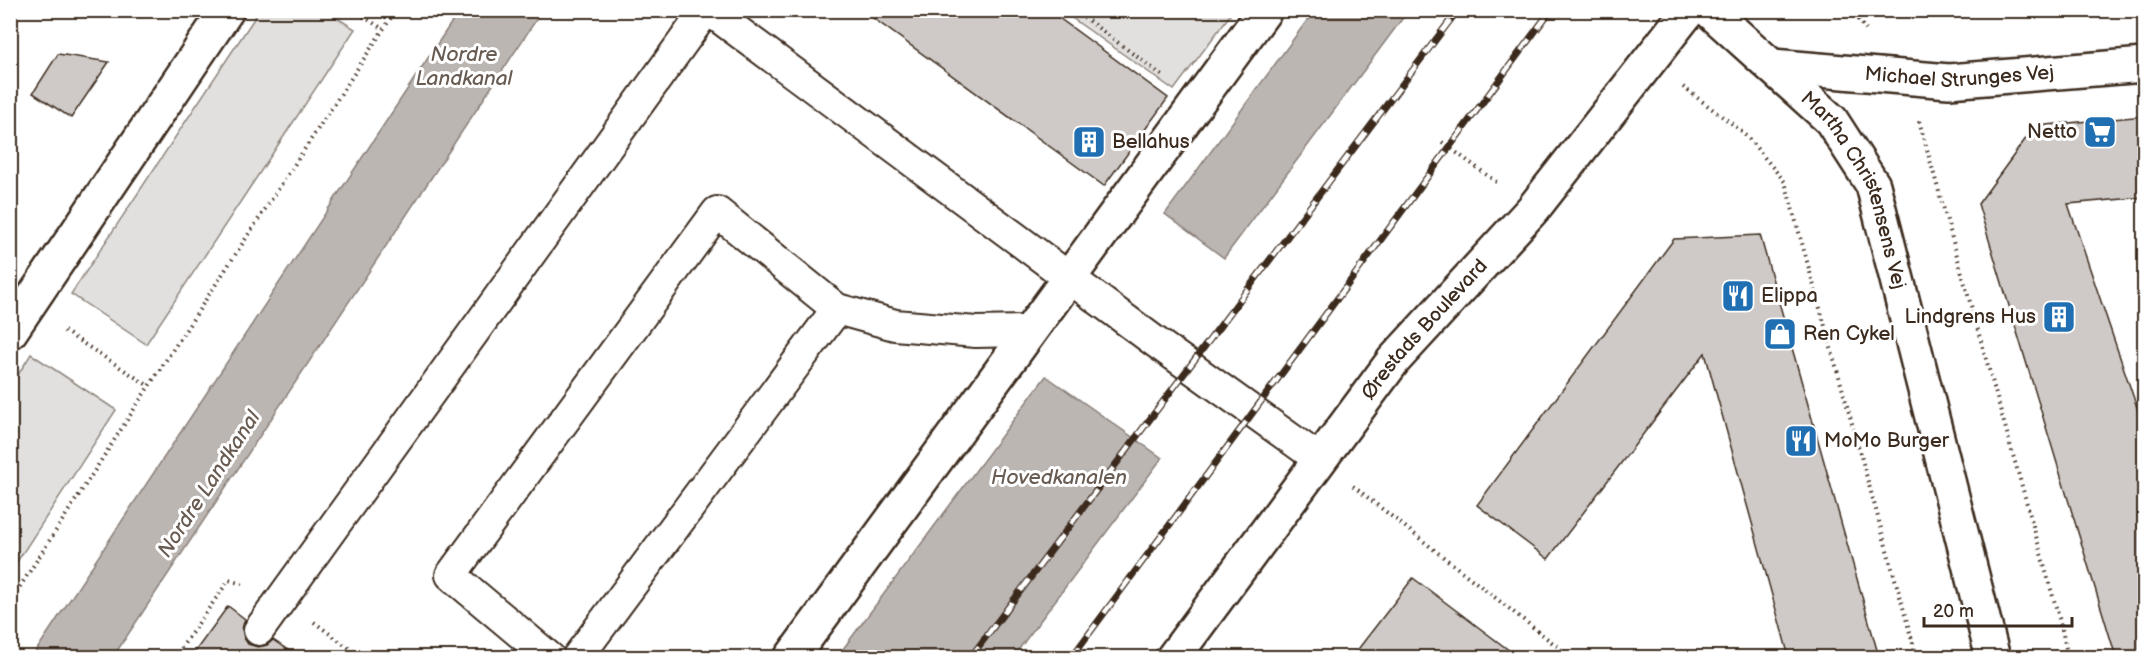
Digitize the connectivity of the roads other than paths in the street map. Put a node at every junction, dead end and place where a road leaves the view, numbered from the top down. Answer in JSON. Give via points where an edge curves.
{"nodes":[{"id":1,"x":227,"y":10,"type":"edge"},
{"id":2,"x":708,"y":10,"type":"edge"},
{"id":3,"x":1265,"y":10,"type":"edge"},
{"id":4,"x":1689,"y":10,"type":"edge"},
{"id":5,"x":1709,"y":10,"type":"edge"},
{"id":6,"x":2145,"y":64,"type":"edge"},
{"id":7,"x":1772,"y":66,"type":"junction"},
{"id":8,"x":1068,"y":277,"type":"junction"},
{"id":9,"x":837,"y":309,"type":"junction"},
{"id":10,"x":19,"y":320,"type":"edge"},
{"id":11,"x":1029,"y":330,"type":"junction"},
{"id":12,"x":1319,"y":459,"type":"junction"},
{"id":13,"x":260,"y":630,"type":"dead end"},
{"id":14,"x":550,"y":657,"type":"edge"},
{"id":15,"x":577,"y":657,"type":"edge"},
{"id":16,"x":791,"y":657,"type":"edge"},
{"id":17,"x":1173,"y":657,"type":"edge"},
{"id":18,"x":1993,"y":657,"type":"edge"}],
"edges":[{"from":1,"to":10,"type":"street"},
{"from":2,"to":8,"type":"lane"},
{"from":2,"to":13,"type":"lane"},
{"from":3,"to":8,"type":"street"},
{"from":4,"to":12,"type":"street","name":"Ørestads Boulevard","via":[[1533,209],[1393,361]]},
{"from":5,"to":7,"type":"street","name":"Martha Christensens Vej"},
{"from":6,"to":7,"type":"street","name":"Michael Strunges Vej","via":[[1949,81]]},
{"from":7,"to":18,"type":"street","name":"Martha Christensens Vej","via":[[1831,120],[1873,185]]},
{"from":8,"to":11,"type":"street"},
{"from":8,"to":12,"type":"lane"},
{"from":9,"to":11,"type":"lane","via":[[895,325],[976,332]]},
{"from":9,"to":14,"type":"lane","via":[[717,213],[451,575]]},
{"from":9,"to":15,"type":"lane"},
{"from":11,"to":16,"type":"street"},
{"from":12,"to":17,"type":"street","name":"Ørestads Boulevard"}]}
